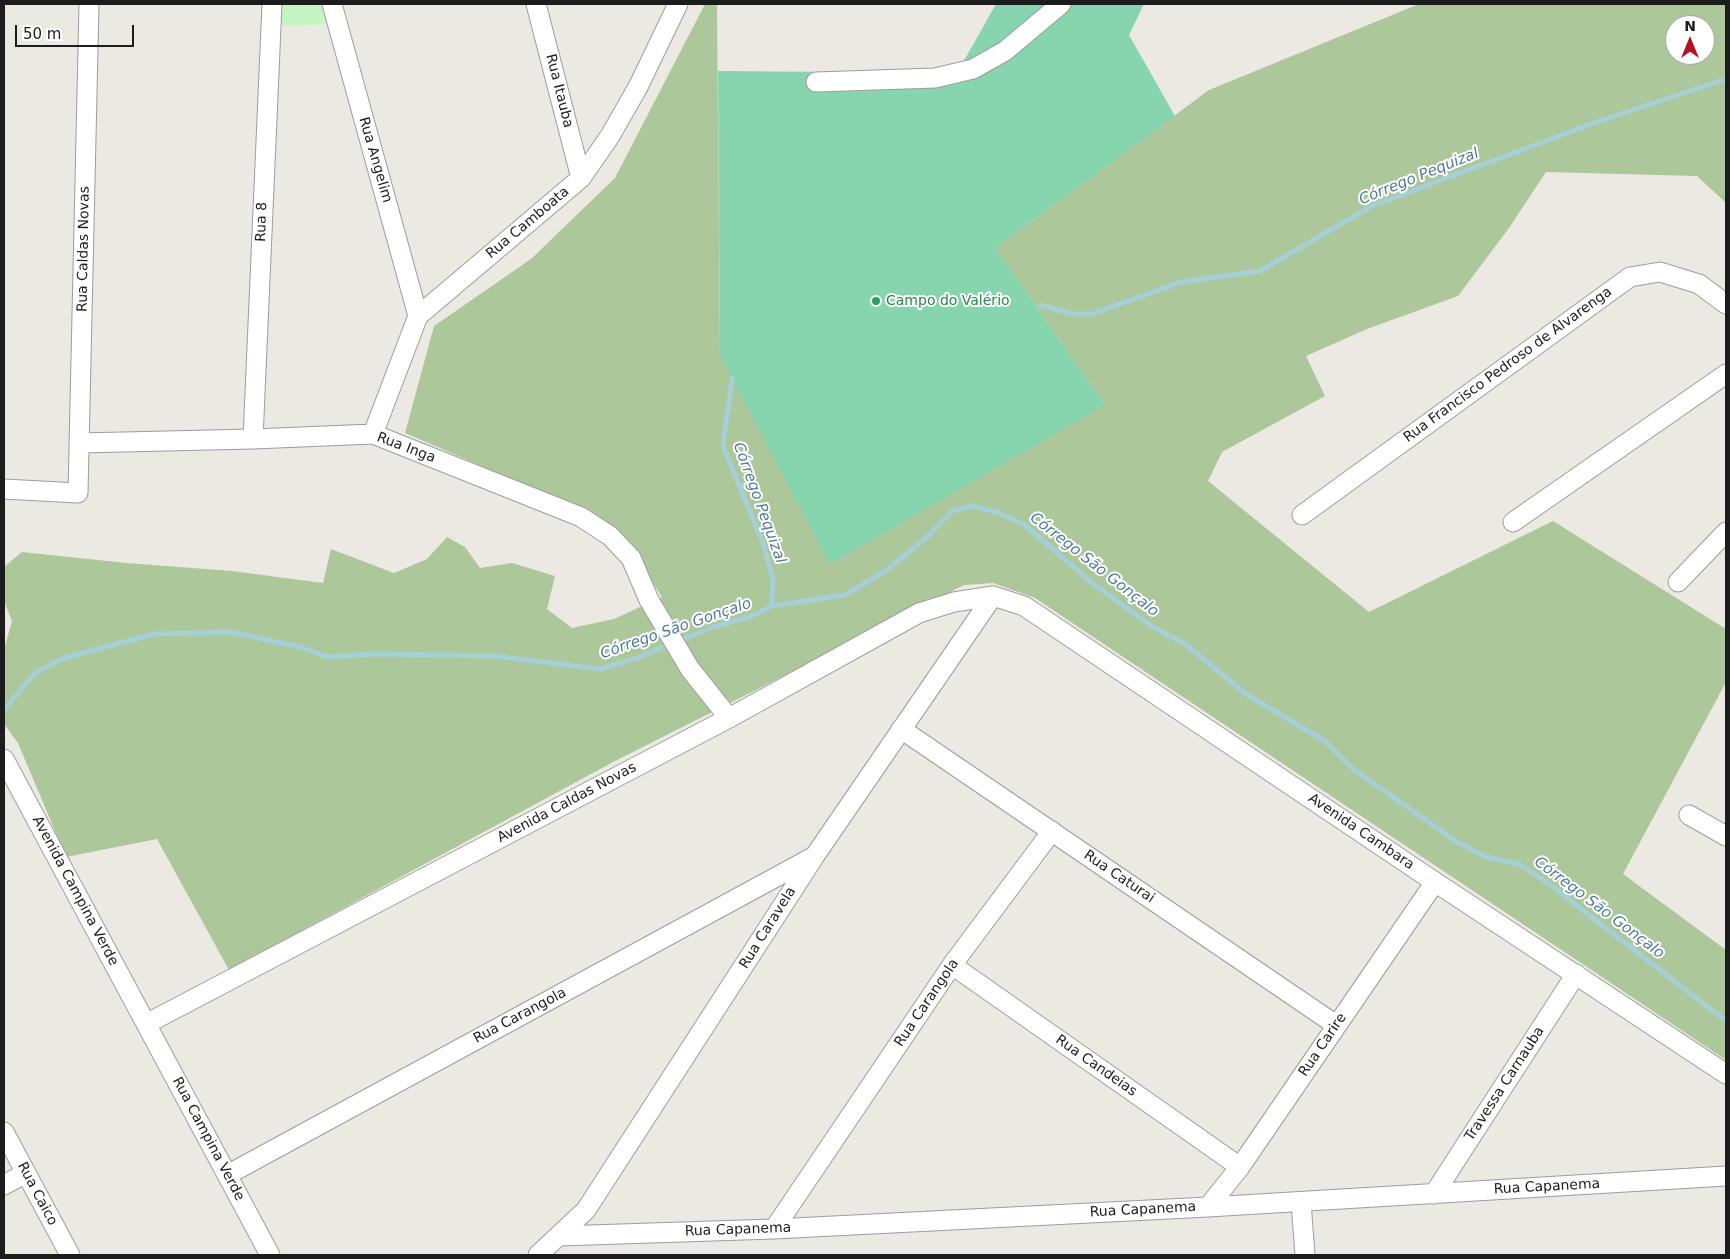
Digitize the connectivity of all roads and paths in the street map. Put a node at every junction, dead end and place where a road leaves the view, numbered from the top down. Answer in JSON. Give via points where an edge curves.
{"nodes":[{"id":1,"x":89,"y":4,"type":"edge"},
{"id":2,"x":272,"y":4,"type":"edge"},
{"id":3,"x":332,"y":4,"type":"edge"},
{"id":4,"x":536,"y":4,"type":"edge"},
{"id":5,"x":678,"y":4,"type":"edge"},
{"id":6,"x":1061,"y":4,"type":"edge"},
{"id":7,"x":816,"y":82,"type":"dead end"},
{"id":8,"x":581,"y":178,"type":"junction"},
{"id":9,"x":1726,"y":304,"type":"edge"},
{"id":10,"x":418,"y":316,"type":"junction"},
{"id":11,"x":1726,"y":374,"type":"edge"},
{"id":12,"x":373,"y":434,"type":"junction"},
{"id":13,"x":253,"y":440,"type":"junction"},
{"id":14,"x":80,"y":443,"type":"junction"},
{"id":15,"x":4,"y":489,"type":"edge"},
{"id":16,"x":1302,"y":515,"type":"dead end"},
{"id":17,"x":1514,"y":522,"type":"dead end"},
{"id":18,"x":1726,"y":532,"type":"edge"},
{"id":19,"x":1678,"y":582,"type":"dead end"},
{"id":20,"x":993,"y":596,"type":"junction"},
{"id":21,"x":729,"y":718,"type":"junction"},
{"id":22,"x":902,"y":729,"type":"junction"},
{"id":23,"x":4,"y":759,"type":"edge"},
{"id":24,"x":12,"y":791,"type":"edge"},
{"id":25,"x":1689,"y":815,"type":"dead end"},
{"id":26,"x":1052,"y":831,"type":"junction"},
{"id":27,"x":1726,"y":836,"type":"edge"},
{"id":28,"x":814,"y":857,"type":"junction"},
{"id":29,"x":1435,"y":882,"type":"junction"},
{"id":30,"x":952,"y":965,"type":"junction"},
{"id":31,"x":1576,"y":974,"type":"junction"},
{"id":32,"x":146,"y":1024,"type":"junction"},
{"id":33,"x":1336,"y":1025,"type":"junction"},
{"id":34,"x":1726,"y":1074,"type":"edge"},
{"id":35,"x":4,"y":1132,"type":"edge"},
{"id":36,"x":1240,"y":1167,"type":"junction"},
{"id":37,"x":26,"y":1173,"type":"junction"},
{"id":38,"x":227,"y":1175,"type":"junction"},
{"id":39,"x":1726,"y":1176,"type":"edge"},
{"id":40,"x":4,"y":1185,"type":"edge"},
{"id":41,"x":1434,"y":1194,"type":"junction"},
{"id":42,"x":1301,"y":1202,"type":"junction"},
{"id":43,"x":1208,"y":1207,"type":"junction"},
{"id":44,"x":774,"y":1229,"type":"junction"},
{"id":45,"x":549,"y":1248,"type":"edge"},
{"id":46,"x":70,"y":1255,"type":"edge"},
{"id":47,"x":270,"y":1255,"type":"edge"},
{"id":48,"x":1305,"y":1255,"type":"edge"}],
"edges":[{"from":1,"to":14,"type":"street","name":"Rua Caldas Novas"},
{"from":2,"to":13,"type":"street","name":"Rua 8"},
{"from":3,"to":10,"type":"street","name":"Rua Angelim"},
{"from":4,"to":8,"type":"street","name":"Rua Itauba"},
{"from":5,"to":8,"type":"street","name":"Rua Camboata","via":[[638,87]]},
{"from":6,"to":7,"type":"street","via":[[1005,51],[973,70],[935,78]]},
{"from":8,"to":10,"type":"street","name":"Rua Camboata"},
{"from":9,"to":16,"type":"street","name":"Rua Francisco Pedroso de Alvarenga","via":[[1699,284],[1660,272],[1630,277]]},
{"from":10,"to":12,"type":"street","name":"Rua Camboata"},
{"from":11,"to":17,"type":"street"},
{"from":12,"to":13,"type":"street","name":"Rua Inga"},
{"from":12,"to":21,"type":"street","name":"Rua Inga","via":[[581,517],[610,536],[631,558],[649,600],[690,669]]},
{"from":13,"to":14,"type":"street","name":"Rua Inga"},
{"from":14,"to":15,"type":"street","name":"Rua Caldas Novas","via":[[77,493]]},
{"from":18,"to":19,"type":"street"},
{"from":20,"to":21,"type":"street","name":"Avenida Caldas Novas","via":[[954,602],[919,613]]},
{"from":20,"to":22,"type":"street","name":"Rua Caravela"},
{"from":20,"to":29,"type":"street","name":"Avenida Cambara","via":[[1024,606]]},
{"from":21,"to":32,"type":"street","name":"Avenida Caldas Novas"},
{"from":22,"to":26,"type":"street","name":"Rua Caturai"},
{"from":22,"to":28,"type":"street","name":"Rua Caravela"},
{"from":23,"to":24,"type":"street","name":"Avenida Campina Verde"},
{"from":24,"to":32,"type":"street","name":"Avenida Campina Verde"},
{"from":25,"to":27,"type":"street"},
{"from":26,"to":30,"type":"street","name":"Rua Carangola"},
{"from":26,"to":33,"type":"street","name":"Rua Caturai"},
{"from":28,"to":38,"type":"street","name":"Rua Carangola"},
{"from":28,"to":45,"type":"street","name":"Rua Caravela","via":[[586,1210]]},
{"from":29,"to":31,"type":"street","name":"Avenida Cambara"},
{"from":29,"to":33,"type":"street","name":"Rua Carire"},
{"from":30,"to":36,"type":"street","name":"Rua Candeias"},
{"from":30,"to":44,"type":"street","name":"Rua Carangola"},
{"from":31,"to":34,"type":"street","name":"Avenida Cambara"},
{"from":31,"to":41,"type":"street","name":"Travessa Carnauba"},
{"from":32,"to":38,"type":"street","name":"Rua Campina Verde"},
{"from":33,"to":36,"type":"street","name":"Rua Carire"},
{"from":35,"to":37,"type":"street","name":"Rua Caico"},
{"from":36,"to":43,"type":"street","name":"Rua Carire"},
{"from":37,"to":40,"type":"street"},
{"from":37,"to":46,"type":"street","name":"Rua Caico"},
{"from":38,"to":47,"type":"street","name":"Rua Campina Verde"},
{"from":39,"to":41,"type":"street","name":"Rua Capanema"},
{"from":41,"to":42,"type":"street","name":"Rua Capanema"},
{"from":42,"to":43,"type":"street","name":"Rua Capanema"},
{"from":42,"to":48,"type":"street"},
{"from":43,"to":44,"type":"street","name":"Rua Capanema"},
{"from":44,"to":45,"type":"street","name":"Rua Capanema"}]}
